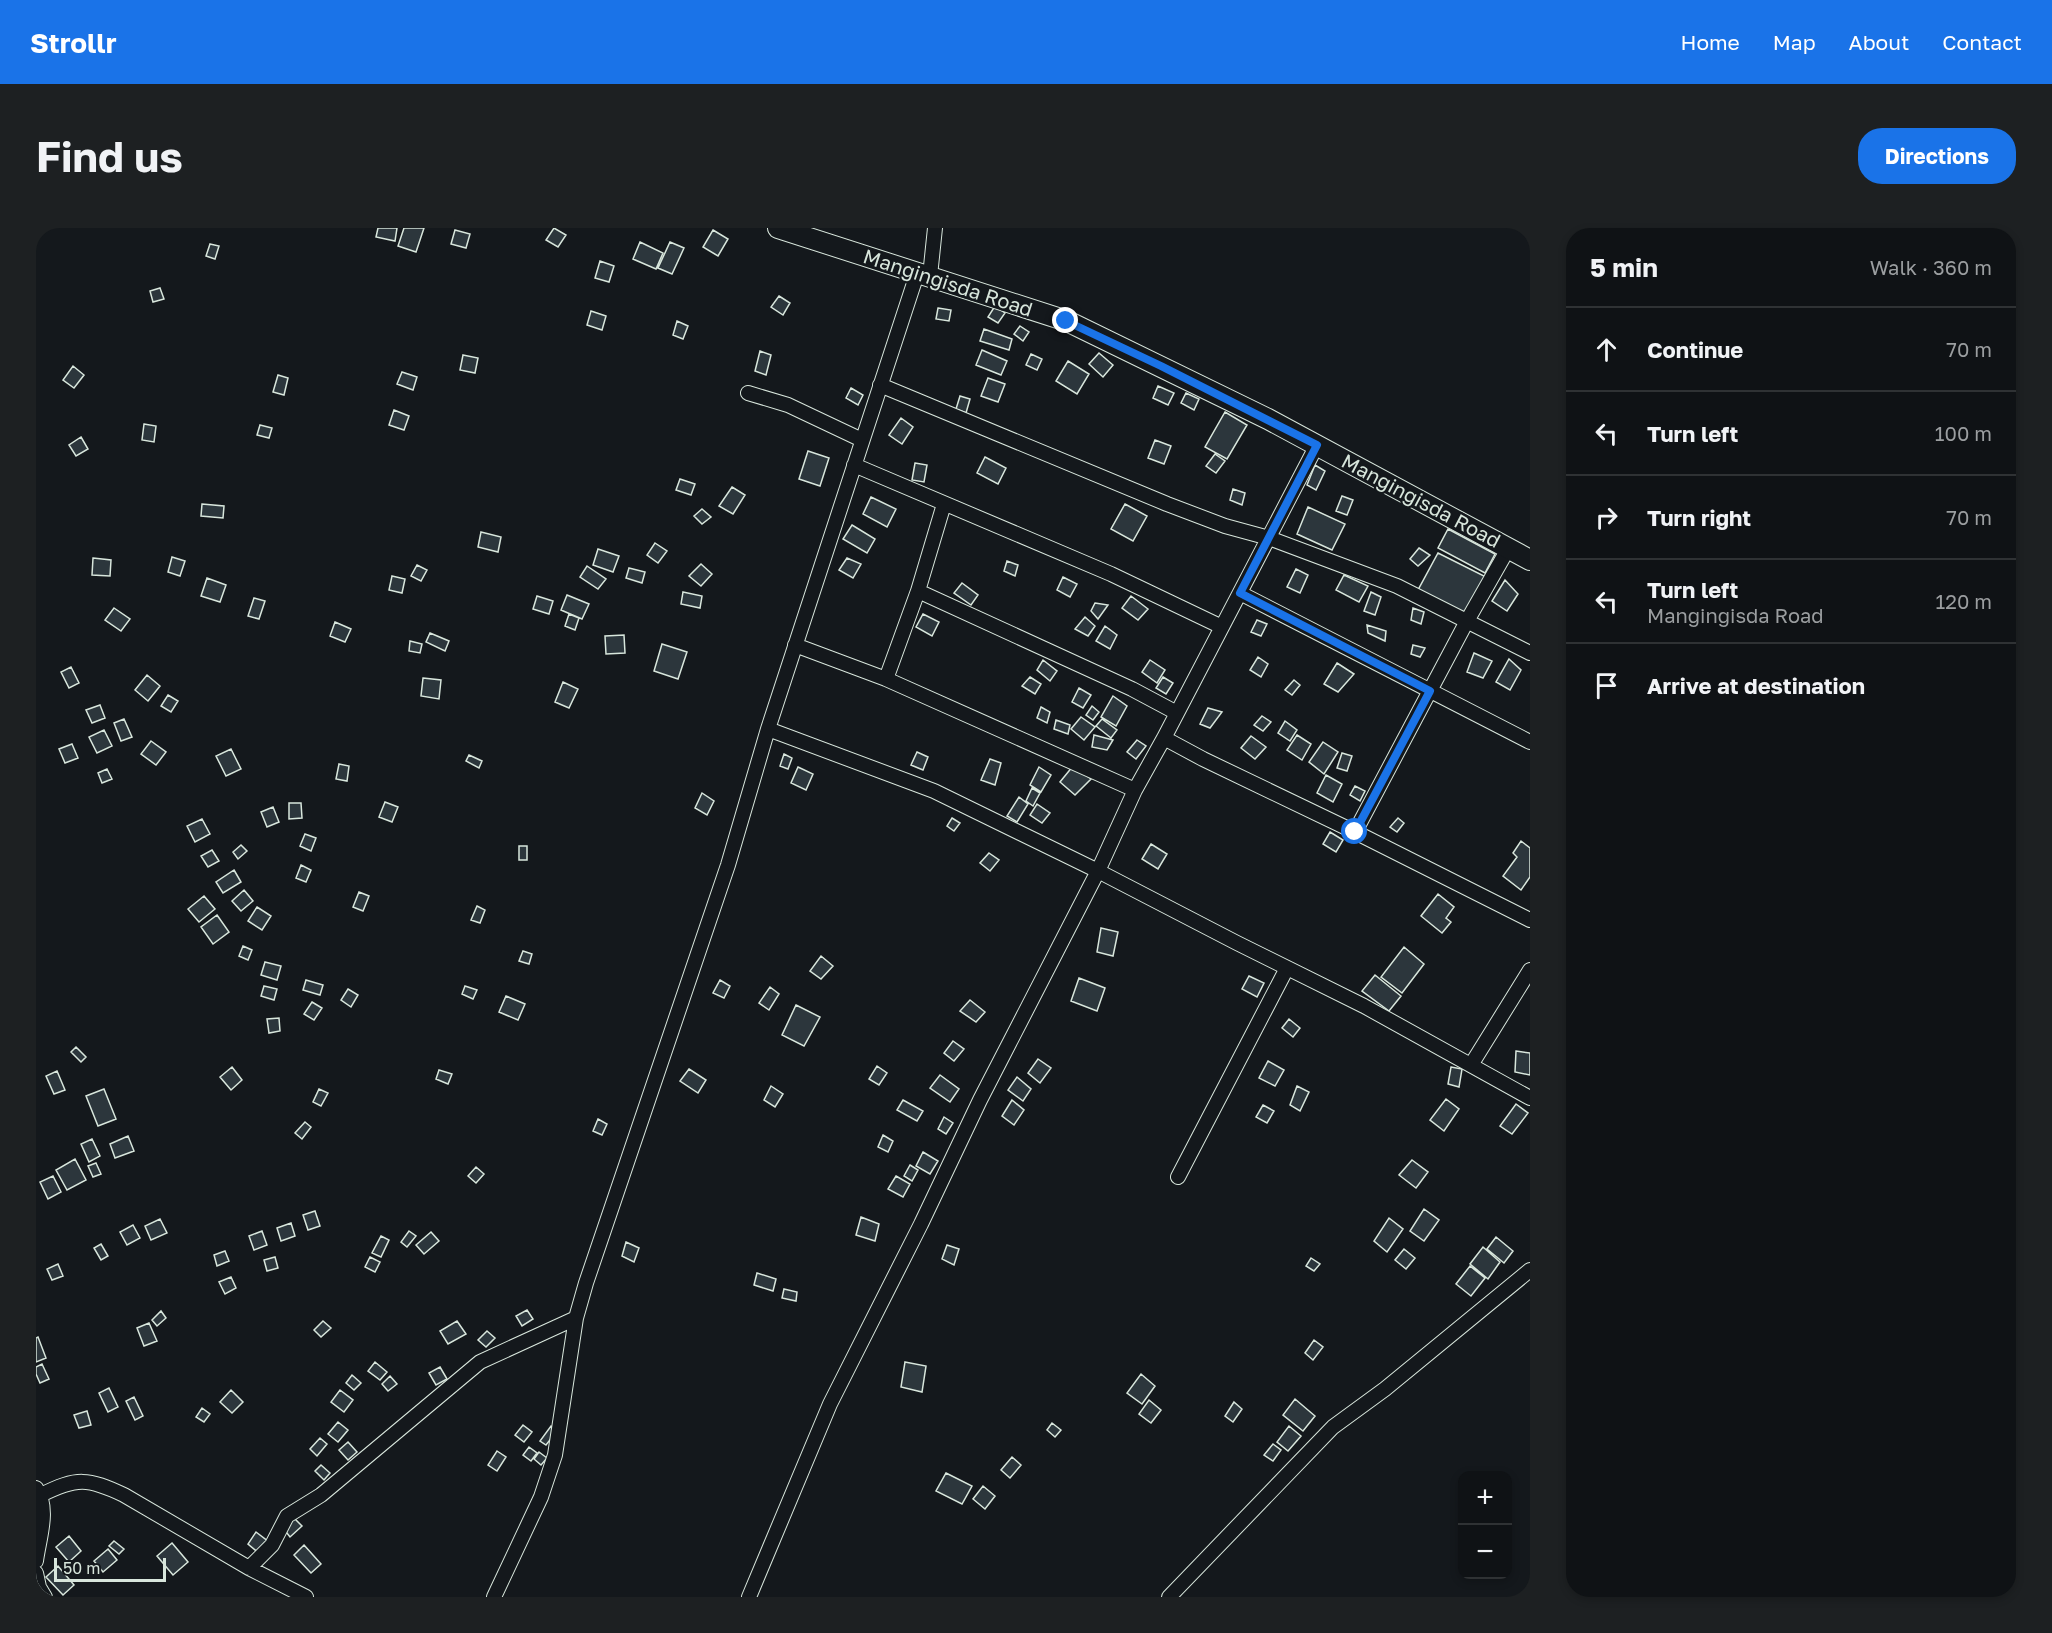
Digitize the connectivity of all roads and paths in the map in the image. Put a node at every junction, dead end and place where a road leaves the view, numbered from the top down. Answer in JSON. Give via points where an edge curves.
{"nodes":[{"id":1,"x":778,"y":228,"type":"edge"},
{"id":2,"x":935,"y":228,"type":"edge"},
{"id":3,"x":923,"y":275,"type":"junction"},
{"id":4,"x":880,"y":385,"type":"junction"},
{"id":5,"x":748,"y":393,"type":"dead end"},
{"id":6,"x":862,"y":440,"type":"junction"},
{"id":7,"x":1317,"y":445,"type":"junction"},
{"id":8,"x":854,"y":465,"type":"junction"},
{"id":9,"x":944,"y":504,"type":"junction"},
{"id":10,"x":1269,"y":538,"type":"junction"},
{"id":11,"x":1508,"y":549,"type":"junction"},
{"id":12,"x":1530,"y":560,"type":"edge"},
{"id":13,"x":918,"y":591,"type":"junction"},
{"id":14,"x":1240,"y":593,"type":"junction"},
{"id":15,"x":1467,"y":621,"type":"junction"},
{"id":16,"x":1222,"y":627,"type":"junction"},
{"id":17,"x":795,"y":645,"type":"junction"},
{"id":18,"x":1530,"y":653,"type":"edge"},
{"id":19,"x":886,"y":679,"type":"junction"},
{"id":20,"x":1430,"y":691,"type":"junction"},
{"id":21,"x":1177,"y":713,"type":"junction"},
{"id":22,"x":768,"y":729,"type":"junction"},
{"id":23,"x":1164,"y":738,"type":"junction"},
{"id":24,"x":1530,"y":742,"type":"edge"},
{"id":25,"x":1135,"y":790,"type":"junction"},
{"id":26,"x":1355,"y":832,"type":"junction"},
{"id":27,"x":1098,"y":871,"type":"junction"},
{"id":28,"x":1530,"y":920,"type":"edge"},
{"id":29,"x":1287,"y":968,"type":"junction"},
{"id":30,"x":1530,"y":970,"type":"edge"},
{"id":31,"x":1471,"y":1065,"type":"junction"},
{"id":32,"x":1530,"y":1098,"type":"edge"},
{"id":33,"x":1178,"y":1177,"type":"dead end"},
{"id":34,"x":1530,"y":1270,"type":"edge"},
{"id":35,"x":576,"y":1318,"type":"junction"},
{"id":36,"x":38,"y":1492,"type":"edge"},
{"id":37,"x":36,"y":1562,"type":"edge"},
{"id":38,"x":249,"y":1568,"type":"junction"},
{"id":39,"x":36,"y":1573,"type":"edge"},
{"id":40,"x":45,"y":1597,"type":"edge"},
{"id":41,"x":306,"y":1597,"type":"edge"},
{"id":42,"x":494,"y":1597,"type":"edge"},
{"id":43,"x":749,"y":1597,"type":"edge"},
{"id":44,"x":1168,"y":1597,"type":"edge"}],
"edges":[{"from":1,"to":3,"type":"street","name":"Mangingisda Road"},
{"from":2,"to":3,"type":"street"},
{"from":3,"to":4,"type":"street"},
{"from":3,"to":7,"type":"street","name":"Mangingisda Road","via":[[1066,321]]},
{"from":4,"to":6,"type":"street"},
{"from":4,"to":10,"type":"street","via":[[1167,504]]},
{"from":5,"to":6,"type":"street","via":[[788,405]]},
{"from":6,"to":8,"type":"street"},
{"from":7,"to":10,"type":"street"},
{"from":7,"to":11,"type":"street","name":"Mangingisda Road"},
{"from":8,"to":9,"type":"street"},
{"from":8,"to":17,"type":"street"},
{"from":9,"to":13,"type":"street"},
{"from":9,"to":16,"type":"street","via":[[1111,574]]},
{"from":10,"to":14,"type":"street"},
{"from":10,"to":15,"type":"street","via":[[1397,586]]},
{"from":11,"to":12,"type":"street","name":"Mangingisda Road"},
{"from":11,"to":15,"type":"street"},
{"from":13,"to":19,"type":"street"},
{"from":13,"to":21,"type":"street"},
{"from":14,"to":16,"type":"street"},
{"from":14,"to":20,"type":"street"},
{"from":15,"to":18,"type":"street"},
{"from":15,"to":20,"type":"street"},
{"from":16,"to":21,"type":"street"},
{"from":17,"to":19,"type":"street"},
{"from":17,"to":22,"type":"street"},
{"from":19,"to":25,"type":"street"},
{"from":20,"to":24,"type":"street"},
{"from":20,"to":26,"type":"street"},
{"from":21,"to":23,"type":"street"},
{"from":22,"to":27,"type":"street","via":[[934,791]]},
{"from":22,"to":35,"type":"street","via":[[728,864]]},
{"from":23,"to":25,"type":"street"},
{"from":23,"to":26,"type":"street"},
{"from":25,"to":27,"type":"street"},
{"from":26,"to":28,"type":"street"},
{"from":27,"to":29,"type":"street"},
{"from":27,"to":43,"type":"street","via":[[830,1404]]},
{"from":29,"to":31,"type":"street"},
{"from":29,"to":33,"type":"street"},
{"from":30,"to":31,"type":"street"},
{"from":31,"to":32,"type":"street"},
{"from":34,"to":44,"type":"street","via":[[1333,1427]]},
{"from":35,"to":38,"type":"street","via":[[480,1362],[321,1495],[287,1516],[272,1545]]},
{"from":35,"to":42,"type":"street","via":[[555,1455],[541,1497]]},
{"from":36,"to":37,"type":"street","via":[[43,1511]]},
{"from":36,"to":38,"type":"street","via":[[79,1481],[102,1485]]},
{"from":38,"to":41,"type":"street"},
{"from":39,"to":40,"type":"street"}]}
